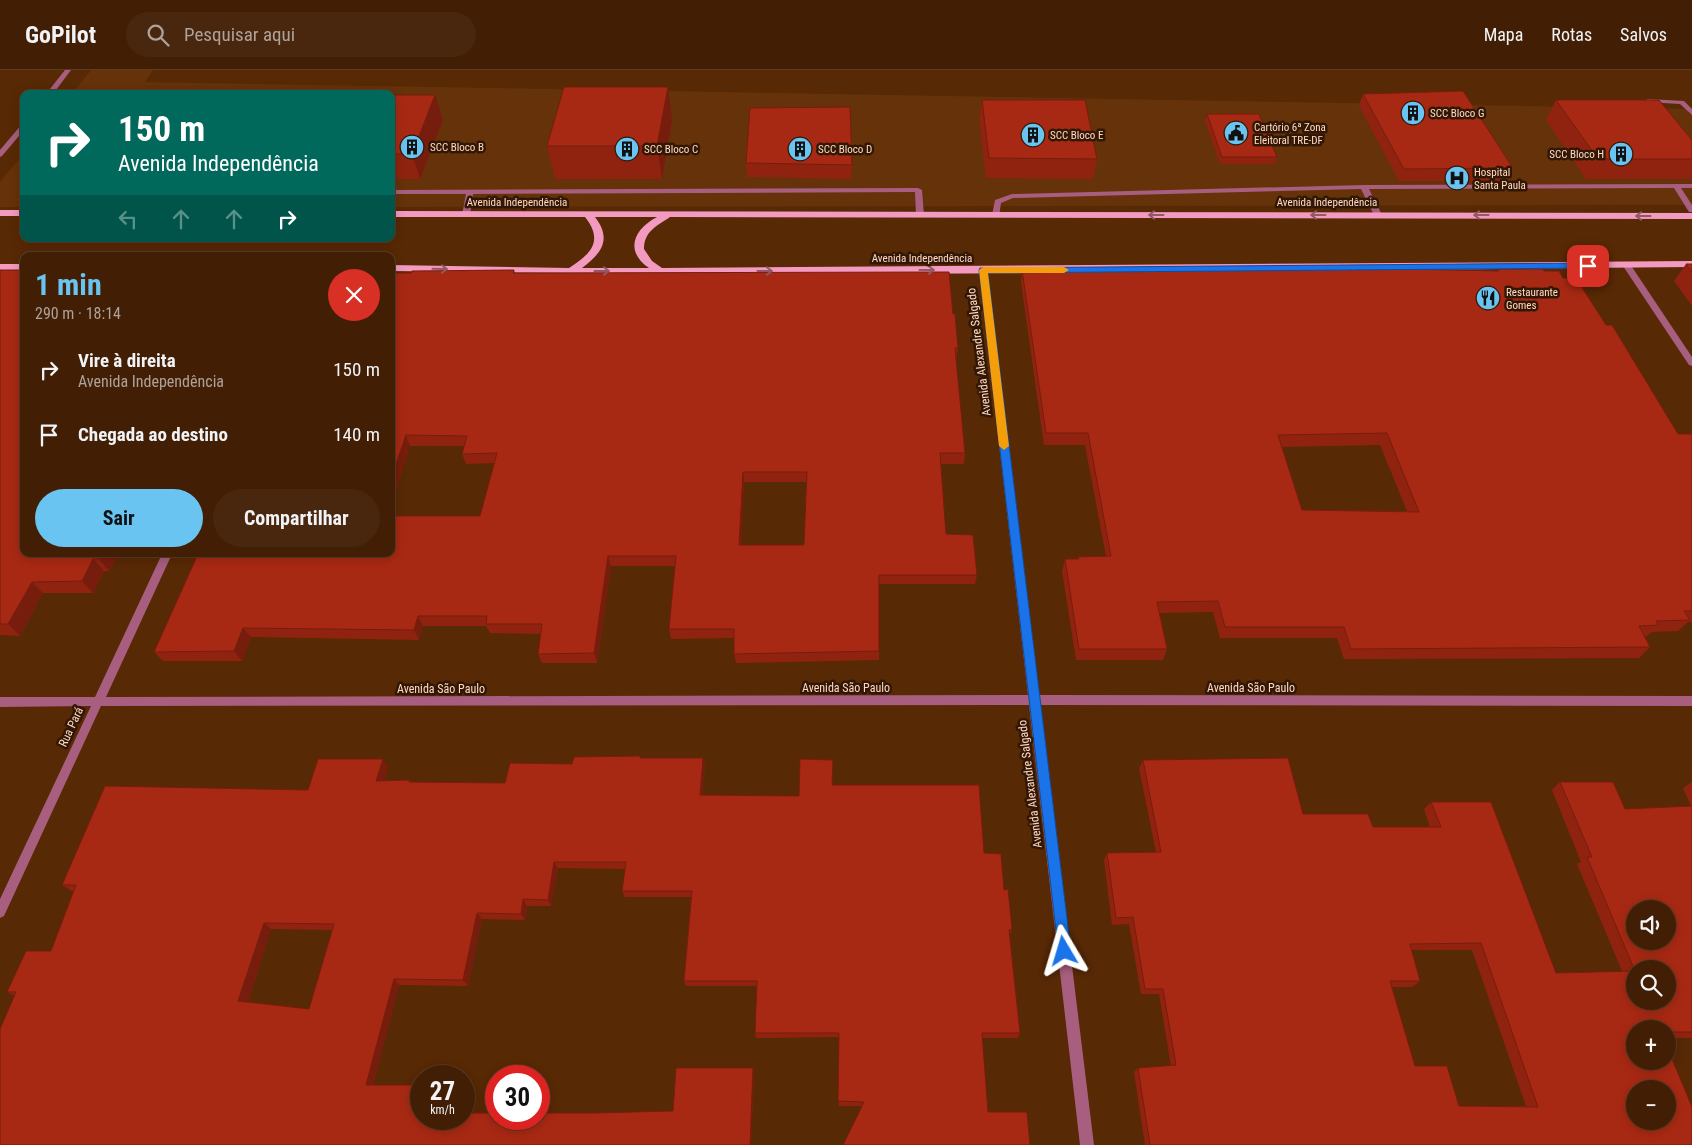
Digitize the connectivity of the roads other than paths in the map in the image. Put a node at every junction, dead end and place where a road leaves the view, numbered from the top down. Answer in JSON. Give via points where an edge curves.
{"nodes":[{"id":1,"x":68,"y":70,"type":"edge"},
{"id":2,"x":52,"y":90,"type":"edge"},
{"id":3,"x":1645,"y":101,"type":"edge"},
{"id":4,"x":1682,"y":102,"type":"junction"},
{"id":5,"x":1692,"y":102,"type":"edge"},
{"id":6,"x":1692,"y":113,"type":"edge"},
{"id":7,"x":20,"y":130,"type":"edge"},
{"id":8,"x":0,"y":155,"type":"edge"},
{"id":9,"x":1676,"y":186,"type":"junction"},
{"id":10,"x":1692,"y":186,"type":"edge"},
{"id":11,"x":1364,"y":187,"type":"junction"},
{"id":12,"x":395,"y":192,"type":"edge"},
{"id":13,"x":470,"y":192,"type":"junction"},
{"id":14,"x":1692,"y":210,"type":"edge"},
{"id":15,"x":0,"y":213,"type":"edge"},
{"id":16,"x":20,"y":213,"type":"edge"},
{"id":17,"x":395,"y":214,"type":"edge"},
{"id":18,"x":466,"y":215,"type":"junction"},
{"id":19,"x":588,"y":215,"type":"junction"},
{"id":20,"x":668,"y":215,"type":"junction"},
{"id":21,"x":920,"y":215,"type":"junction"},
{"id":22,"x":996,"y":215,"type":"junction"},
{"id":23,"x":1378,"y":215,"type":"junction"},
{"id":24,"x":1692,"y":216,"type":"edge"},
{"id":25,"x":1692,"y":264,"type":"edge"},
{"id":26,"x":1627,"y":266,"type":"junction"},
{"id":27,"x":0,"y":267,"type":"edge"},
{"id":28,"x":20,"y":267,"type":"edge"},
{"id":29,"x":395,"y":268,"type":"edge"},
{"id":30,"x":983,"y":270,"type":"junction"},
{"id":31,"x":571,"y":271,"type":"junction"},
{"id":32,"x":660,"y":271,"type":"junction"},
{"id":33,"x":1692,"y":364,"type":"edge"},
{"id":34,"x":166,"y":557,"type":"edge"},
{"id":35,"x":1034,"y":700,"type":"junction"},
{"id":36,"x":1692,"y":701,"type":"edge"},
{"id":37,"x":0,"y":702,"type":"edge"},
{"id":38,"x":98,"y":702,"type":"junction"},
{"id":39,"x":0,"y":912,"type":"edge"},
{"id":40,"x":1087,"y":1145,"type":"edge"}],
"edges":[{"from":1,"to":2,"type":"street"},
{"from":3,"to":4,"type":"street"},
{"from":4,"to":5,"type":"street"},
{"from":4,"to":6,"type":"street"},
{"from":7,"to":8,"type":"street"},
{"from":9,"to":10,"type":"street"},
{"from":9,"to":11,"type":"street"},
{"from":9,"to":14,"type":"street"},
{"from":11,"to":22,"type":"street","via":[[1012,196],[998,202]]},
{"from":11,"to":23,"type":"street"},
{"from":12,"to":13,"type":"street"},
{"from":13,"to":18,"type":"street"},
{"from":13,"to":21,"type":"street","via":[[918,190]]},
{"from":15,"to":16,"type":"main road"},
{"from":17,"to":18,"type":"main road","name":"Avenida Independência"},
{"from":18,"to":19,"type":"main road","name":"Avenida Independência"},
{"from":19,"to":20,"type":"main road","name":"Avenida Independência"},
{"from":19,"to":31,"type":"main road","via":[[598,225],[601,237],[597,249],[587,261]]},
{"from":20,"to":21,"type":"main road","name":"Avenida Independência"},
{"from":20,"to":32,"type":"main road","via":[[643,231],[638,242],[647,263]]},
{"from":21,"to":22,"type":"main road","name":"Avenida Independência"},
{"from":23,"to":22,"type":"main road","name":"Avenida Independência","one_way":true},
{"from":24,"to":23,"type":"main road","name":"Avenida Independência","one_way":true},
{"from":25,"to":26,"type":"main road","name":"Avenida Independência"},
{"from":26,"to":30,"type":"main road","name":"Avenida Independência"},
{"from":26,"to":33,"type":"street"},
{"from":27,"to":28,"type":"main road"},
{"from":29,"to":31,"type":"main road","name":"Avenida Independência","one_way":true},
{"from":32,"to":30,"type":"main road","name":"Avenida Independência","one_way":true},
{"from":30,"to":35,"type":"street","name":"Avenida Alexandre Salgado"},
{"from":31,"to":32,"type":"main road","name":"Avenida Independência","one_way":true},
{"from":34,"to":38,"type":"street","name":"Rua Pará"},
{"from":35,"to":36,"type":"street","name":"Avenida São Paulo"},
{"from":35,"to":38,"type":"street","name":"Avenida São Paulo"},
{"from":35,"to":40,"type":"street","name":"Avenida Alexandre Salgado"},
{"from":37,"to":38,"type":"street","name":"Avenida São Paulo"},
{"from":38,"to":39,"type":"street","name":"Rua Pará"}]}
